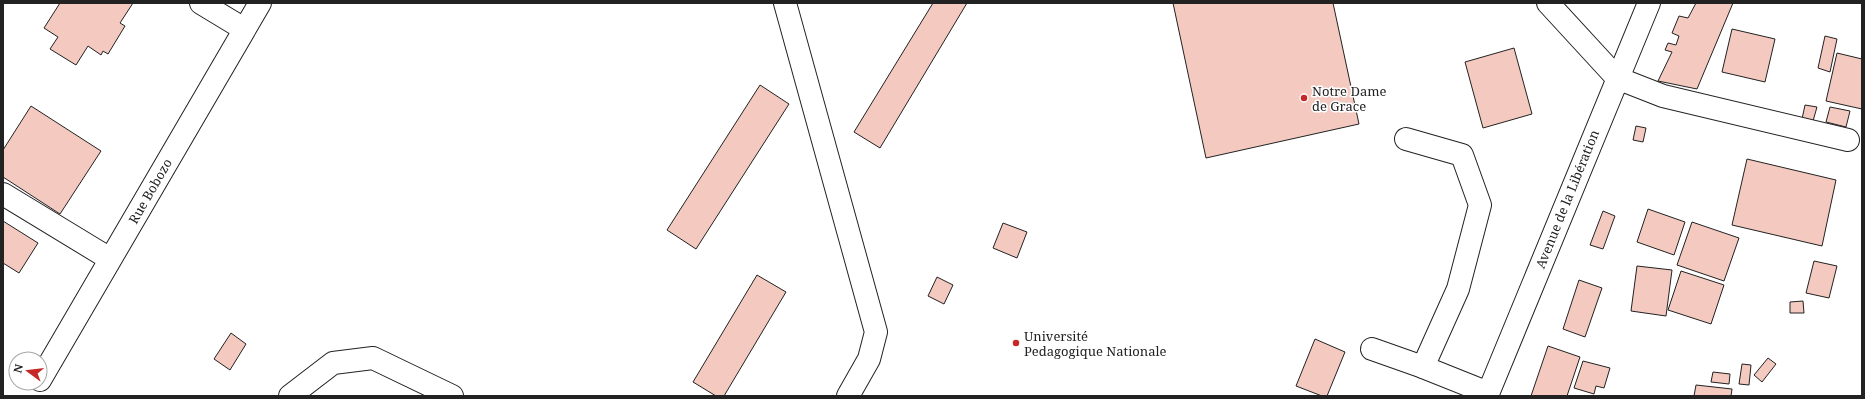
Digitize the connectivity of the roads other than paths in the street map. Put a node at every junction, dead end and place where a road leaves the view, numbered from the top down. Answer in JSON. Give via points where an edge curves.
{"nodes":[{"id":1,"x":201,"y":3,"type":"edge"},
{"id":2,"x":260,"y":3,"type":"edge"},
{"id":3,"x":785,"y":3,"type":"edge"},
{"id":4,"x":1548,"y":3,"type":"edge"},
{"id":5,"x":1649,"y":3,"type":"edge"},
{"id":6,"x":244,"y":29,"type":"junction"},
{"id":7,"x":1617,"y":78,"type":"junction"},
{"id":8,"x":1406,"y":139,"type":"dead end"},
{"id":9,"x":1848,"y":140,"type":"dead end"},
{"id":10,"x":3,"y":194,"type":"edge"},
{"id":11,"x":110,"y":259,"type":"junction"},
{"id":12,"x":1372,"y":349,"type":"dead end"},
{"id":13,"x":48,"y":366,"type":"edge"},
{"id":14,"x":1423,"y":366,"type":"junction"},
{"id":15,"x":1487,"y":394,"type":"edge"},
{"id":16,"x":290,"y":396,"type":"edge"},
{"id":17,"x":452,"y":396,"type":"edge"},
{"id":18,"x":848,"y":396,"type":"edge"}],
"edges":[{"from":1,"to":6,"type":"main road"},
{"from":2,"to":6,"type":"main road","name":"Rue Bobozo"},
{"from":3,"to":18,"type":"main road","via":[[876,332],[869,359]]},
{"from":4,"to":7,"type":"main road"},
{"from":5,"to":7,"type":"main road","name":"Avenue de la Libération"},
{"from":6,"to":11,"type":"main road","name":"Rue Bobozo"},
{"from":7,"to":9,"type":"main road","via":[[1663,96]]},
{"from":7,"to":15,"type":"main road","name":"Avenue de la Libération"},
{"from":8,"to":14,"type":"main road","via":[[1462,155],[1480,205],[1458,289]]},
{"from":10,"to":11,"type":"main road"},
{"from":11,"to":13,"type":"main road","name":"Rue Bobozo"},
{"from":12,"to":14,"type":"main road"},
{"from":14,"to":15,"type":"main road"},
{"from":16,"to":17,"type":"main road","via":[[333,363],[373,358]]}]}
